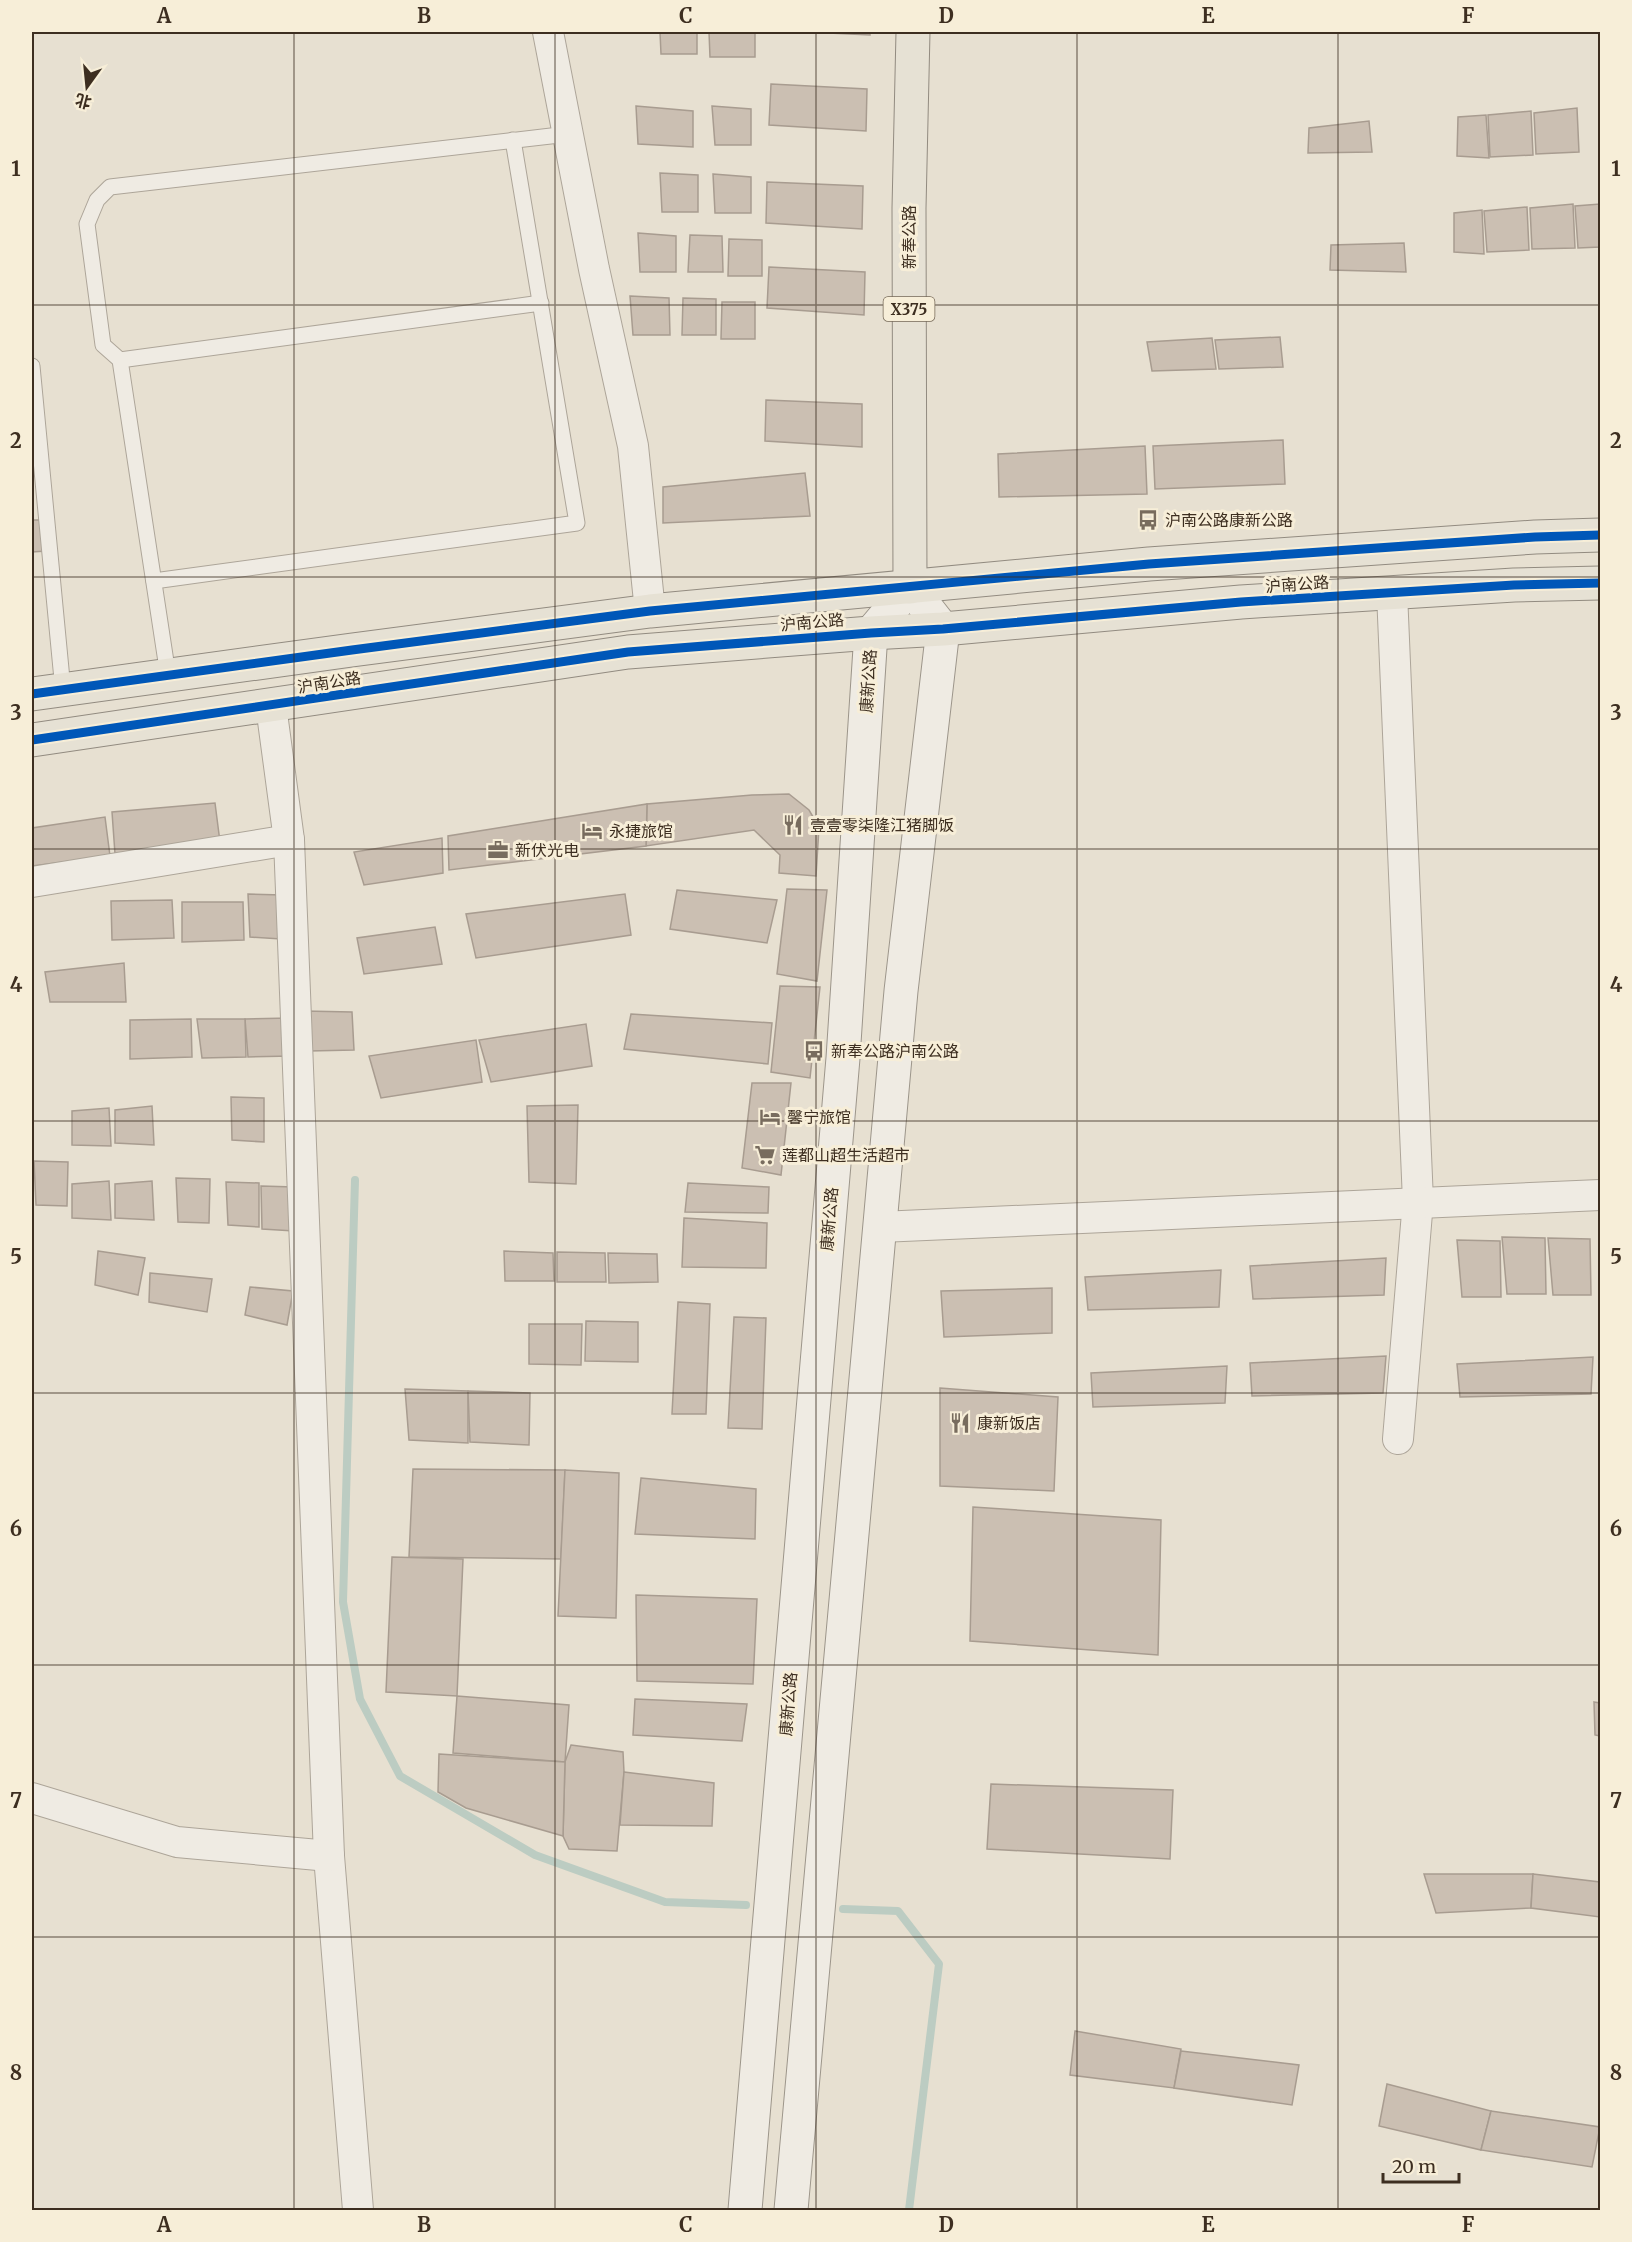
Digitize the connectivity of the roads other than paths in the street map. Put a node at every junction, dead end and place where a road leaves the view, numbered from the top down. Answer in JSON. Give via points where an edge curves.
{"nodes":[{"id":1,"x":548,"y":32,"type":"edge"},
{"id":2,"x":914,"y":32,"type":"edge"},
{"id":3,"x":568,"y":134,"type":"junction"},
{"id":4,"x":513,"y":140,"type":"junction"},
{"id":5,"x":540,"y":303,"type":"junction"},
{"id":6,"x":120,"y":360,"type":"junction"},
{"id":7,"x":32,"y":366,"type":"edge"},
{"id":8,"x":1600,"y":535,"type":"edge"},
{"id":9,"x":154,"y":581,"type":"junction"},
{"id":10,"x":1600,"y":583,"type":"edge"},
{"id":11,"x":910,"y":587,"type":"junction"},
{"id":12,"x":1392,"y":593,"type":"junction"},
{"id":13,"x":650,"y":611,"type":"junction"},
{"id":14,"x":943,"y":629,"type":"junction"},
{"id":15,"x":871,"y":633,"type":"junction"},
{"id":16,"x":168,"y":675,"type":"junction"},
{"id":17,"x":63,"y":690,"type":"junction"},
{"id":18,"x":32,"y":694,"type":"edge"},
{"id":19,"x":271,"y":706,"type":"junction"},
{"id":20,"x":32,"y":740,"type":"edge"},
{"id":21,"x":289,"y":840,"type":"junction"},
{"id":22,"x":32,"y":882,"type":"edge"},
{"id":23,"x":1600,"y":1194,"type":"edge"},
{"id":24,"x":1418,"y":1201,"type":"junction"},
{"id":25,"x":880,"y":1227,"type":"junction"},
{"id":26,"x":1398,"y":1439,"type":"dead end"},
{"id":27,"x":32,"y":1798,"type":"edge"},
{"id":28,"x":329,"y":1856,"type":"junction"},
{"id":29,"x":358,"y":2211,"type":"edge"},
{"id":30,"x":745,"y":2211,"type":"edge"},
{"id":31,"x":791,"y":2211,"type":"edge"}],
"edges":[{"from":1,"to":3,"type":"street"},
{"from":2,"to":11,"type":"main road","name":"新奉公路","number":"X375","via":[[909,208]]},
{"from":3,"to":4,"type":"lane"},
{"from":3,"to":13,"type":"street","via":[[633,446]]},
{"from":4,"to":5,"type":"lane"},
{"from":4,"to":6,"type":"lane","via":[[110,187],[97,200],[87,224],[103,345]]},
{"from":5,"to":6,"type":"lane"},
{"from":5,"to":9,"type":"lane","via":[[577,523]]},
{"from":6,"to":9,"type":"lane"},
{"from":7,"to":17,"type":"lane"},
{"from":8,"to":11,"type":"main road","name":"沪南公路","via":[[1149,564]]},
{"from":9,"to":16,"type":"lane"},
{"from":10,"to":12,"type":"main road","name":"沪南公路"},
{"from":11,"to":13,"type":"main road","name":"沪南公路"},
{"from":11,"to":14,"type":"main road"},
{"from":11,"to":15,"type":"main road","name":"康新公路"},
{"from":12,"to":14,"type":"main road","name":"沪南公路","via":[[1241,602]]},
{"from":12,"to":24,"type":"street"},
{"from":13,"to":16,"type":"main road","name":"沪南公路"},
{"from":14,"to":15,"type":"main road","name":"沪南公路"},
{"from":14,"to":25,"type":"main road","via":[[901,991]]},
{"from":15,"to":19,"type":"main road","name":"沪南公路","via":[[628,652]]},
{"from":15,"to":30,"type":"main road","name":"康新公路","via":[[843,1058]]},
{"from":16,"to":17,"type":"main road","name":"沪南公路"},
{"from":17,"to":18,"type":"main road","name":"沪南公路"},
{"from":19,"to":20,"type":"main road","name":"沪南公路"},
{"from":19,"to":21,"type":"street"},
{"from":21,"to":22,"type":"street"},
{"from":21,"to":28,"type":"street"},
{"from":23,"to":24,"type":"street"},
{"from":24,"to":25,"type":"street"},
{"from":24,"to":26,"type":"street"},
{"from":25,"to":31,"type":"main road"},
{"from":27,"to":28,"type":"street","via":[[177,1842]]},
{"from":28,"to":29,"type":"street"}]}
